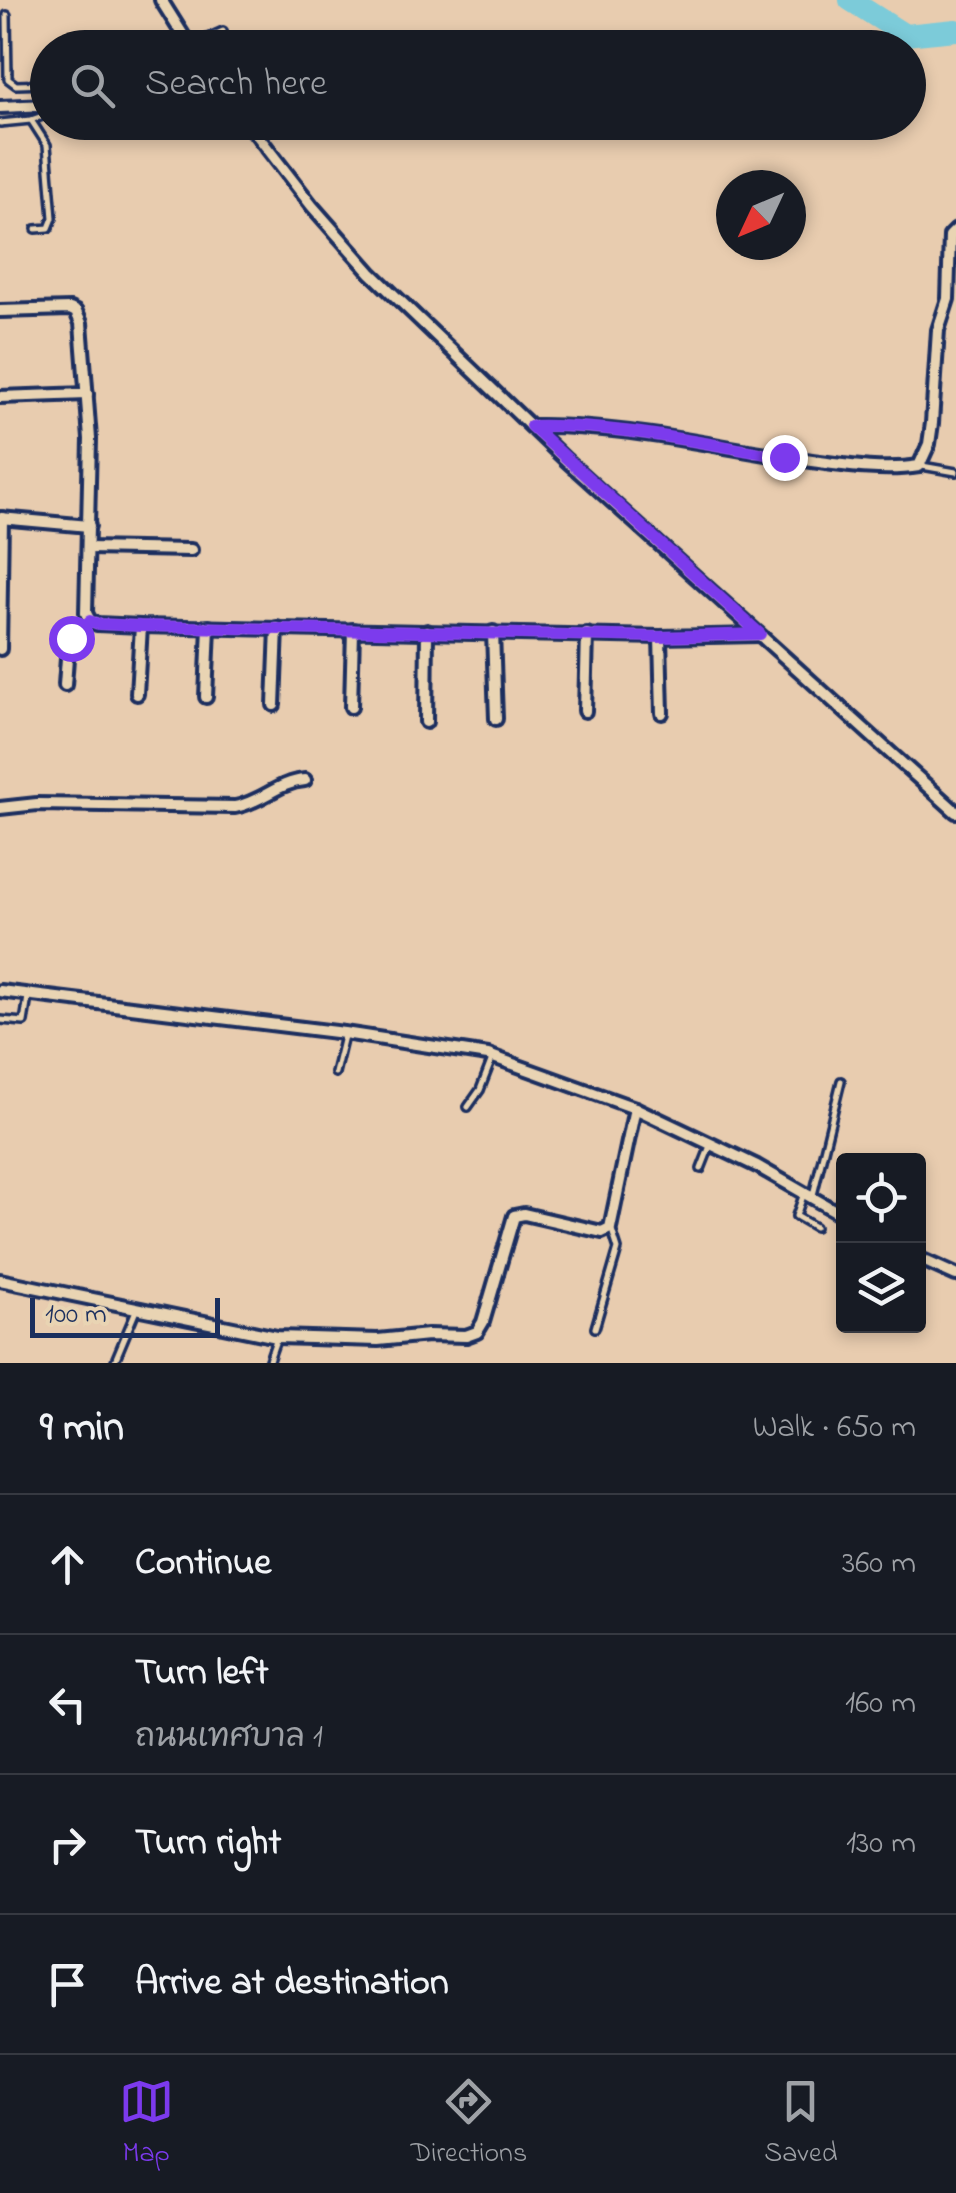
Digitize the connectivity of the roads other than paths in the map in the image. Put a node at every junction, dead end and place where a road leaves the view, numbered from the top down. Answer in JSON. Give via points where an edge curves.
{"nodes":[{"id":1,"x":161,"y":0,"type":"edge"},
{"id":2,"x":6,"y":15,"type":"dead end"},
{"id":3,"x":180,"y":30,"type":"edge"},
{"id":4,"x":30,"y":85,"type":"edge"},
{"id":5,"x":30,"y":105,"type":"edge"},
{"id":6,"x":0,"y":106,"type":"edge"},
{"id":7,"x":30,"y":120,"type":"edge"},
{"id":8,"x":0,"y":122,"type":"edge"},
{"id":9,"x":43,"y":140,"type":"edge"},
{"id":10,"x":260,"y":140,"type":"edge"},
{"id":11,"x":36,"y":229,"type":"dead end"},
{"id":12,"x":956,"y":230,"type":"edge"},
{"id":13,"x":0,"y":311,"type":"edge"},
{"id":14,"x":87,"y":394,"type":"junction"},
{"id":15,"x":0,"y":397,"type":"edge"},
{"id":16,"x":534,"y":429,"type":"junction"},
{"id":17,"x":919,"y":466,"type":"junction"},
{"id":18,"x":956,"y":472,"type":"edge"},
{"id":19,"x":1,"y":518,"type":"edge"},
{"id":20,"x":89,"y":526,"type":"junction"},
{"id":21,"x":88,"y":548,"type":"junction"},
{"id":22,"x":191,"y":550,"type":"dead end"},
{"id":23,"x":90,"y":621,"type":"junction"},
{"id":24,"x":140,"y":626,"type":"junction"},
{"id":25,"x":209,"y":627,"type":"junction"},
{"id":26,"x":277,"y":628,"type":"junction"},
{"id":27,"x":353,"y":630,"type":"junction"},
{"id":28,"x":427,"y":631,"type":"junction"},
{"id":29,"x":494,"y":632,"type":"junction"},
{"id":30,"x":587,"y":634,"type":"junction"},
{"id":31,"x":760,"y":634,"type":"junction"},
{"id":32,"x":660,"y":637,"type":"junction"},
{"id":33,"x":0,"y":649,"type":"edge"},
{"id":34,"x":65,"y":685,"type":"dead end"},
{"id":35,"x":136,"y":694,"type":"dead end"},
{"id":36,"x":206,"y":697,"type":"dead end"},
{"id":37,"x":274,"y":705,"type":"dead end"},
{"id":38,"x":351,"y":707,"type":"dead end"},
{"id":39,"x":585,"y":711,"type":"dead end"},
{"id":40,"x":662,"y":714,"type":"dead end"},
{"id":41,"x":496,"y":719,"type":"dead end"},
{"id":42,"x":426,"y":722,"type":"dead end"},
{"id":43,"x":305,"y":780,"type":"dead end"},
{"id":44,"x":0,"y":808,"type":"edge"},
{"id":45,"x":956,"y":812,"type":"edge"},
{"id":46,"x":0,"y":991,"type":"edge"},
{"id":47,"x":28,"y":994,"type":"junction"},
{"id":48,"x":1,"y":1020,"type":"edge"},
{"id":49,"x":344,"y":1033,"type":"junction"},
{"id":50,"x":494,"y":1056,"type":"junction"},
{"id":51,"x":335,"y":1073,"type":"dead end"},
{"id":52,"x":841,"y":1081,"type":"dead end"},
{"id":53,"x":468,"y":1107,"type":"dead end"},
{"id":54,"x":635,"y":1108,"type":"junction"},
{"id":55,"x":710,"y":1143,"type":"junction"},
{"id":56,"x":701,"y":1169,"type":"dead end"},
{"id":57,"x":808,"y":1196,"type":"junction"},
{"id":58,"x":836,"y":1212,"type":"edge"},
{"id":59,"x":815,"y":1227,"type":"dead end"},
{"id":60,"x":610,"y":1228,"type":"junction"},
{"id":61,"x":926,"y":1262,"type":"edge"},
{"id":62,"x":956,"y":1275,"type":"edge"},
{"id":63,"x":0,"y":1280,"type":"edge"},
{"id":64,"x":137,"y":1308,"type":"junction"},
{"id":65,"x":595,"y":1328,"type":"dead end"},
{"id":66,"x":277,"y":1337,"type":"junction"},
{"id":67,"x":114,"y":1363,"type":"edge"},
{"id":68,"x":268,"y":1363,"type":"edge"}],
"edges":[{"from":1,"to":3,"type":"street"},
{"from":2,"to":4,"type":"lane","via":[[8,79]]},
{"from":5,"to":6,"type":"street"},
{"from":7,"to":8,"type":"lane"},
{"from":9,"to":11,"type":"lane","via":[[53,218],[49,228]]},
{"from":10,"to":16,"type":"street","via":[[371,273]]},
{"from":12,"to":17,"type":"street","via":[[936,343],[932,423]]},
{"from":13,"to":14,"type":"street","via":[[76,312]]},
{"from":14,"to":15,"type":"street"},
{"from":14,"to":20,"type":"street"},
{"from":16,"to":17,"type":"street","via":[[579,426],[828,463]]},
{"from":16,"to":31,"type":"street"},
{"from":17,"to":18,"type":"lane"},
{"from":19,"to":20,"type":"street"},
{"from":19,"to":33,"type":"street"},
{"from":20,"to":21,"type":"street"},
{"from":21,"to":22,"type":"street"},
{"from":21,"to":23,"type":"street"},
{"from":23,"to":24,"type":"street"},
{"from":23,"to":34,"type":"street","via":[[68,646]]},
{"from":24,"to":25,"type":"street"},
{"from":24,"to":35,"type":"street"},
{"from":25,"to":26,"type":"street"},
{"from":25,"to":36,"type":"street"},
{"from":26,"to":27,"type":"street"},
{"from":26,"to":37,"type":"street"},
{"from":27,"to":28,"type":"street"},
{"from":27,"to":38,"type":"street"},
{"from":28,"to":29,"type":"street"},
{"from":28,"to":42,"type":"street"},
{"from":29,"to":30,"type":"street"},
{"from":29,"to":41,"type":"street"},
{"from":30,"to":32,"type":"street"},
{"from":30,"to":39,"type":"street"},
{"from":31,"to":32,"type":"street"},
{"from":31,"to":45,"type":"street"},
{"from":32,"to":40,"type":"street"},
{"from":43,"to":44,"type":"street","via":[[282,783],[260,800],[235,807]]},
{"from":46,"to":47,"type":"street"},
{"from":47,"to":48,"type":"lane","via":[[24,1022]]},
{"from":47,"to":49,"type":"street"},
{"from":49,"to":50,"type":"street"},
{"from":49,"to":51,"type":"lane"},
{"from":50,"to":53,"type":"lane"},
{"from":50,"to":54,"type":"street"},
{"from":52,"to":57,"type":"lane"},
{"from":54,"to":55,"type":"street"},
{"from":54,"to":60,"type":"street"},
{"from":55,"to":56,"type":"lane"},
{"from":55,"to":57,"type":"street"},
{"from":57,"to":58,"type":"street"},
{"from":57,"to":59,"type":"lane","via":[[796,1216]]},
{"from":60,"to":65,"type":"lane","via":[[618,1249]]},
{"from":60,"to":66,"type":"street","via":[[514,1216],[483,1322],[466,1336]]},
{"from":61,"to":62,"type":"street"},
{"from":63,"to":64,"type":"street"},
{"from":64,"to":66,"type":"street"},
{"from":64,"to":67,"type":"lane"},
{"from":66,"to":68,"type":"lane"}]}
